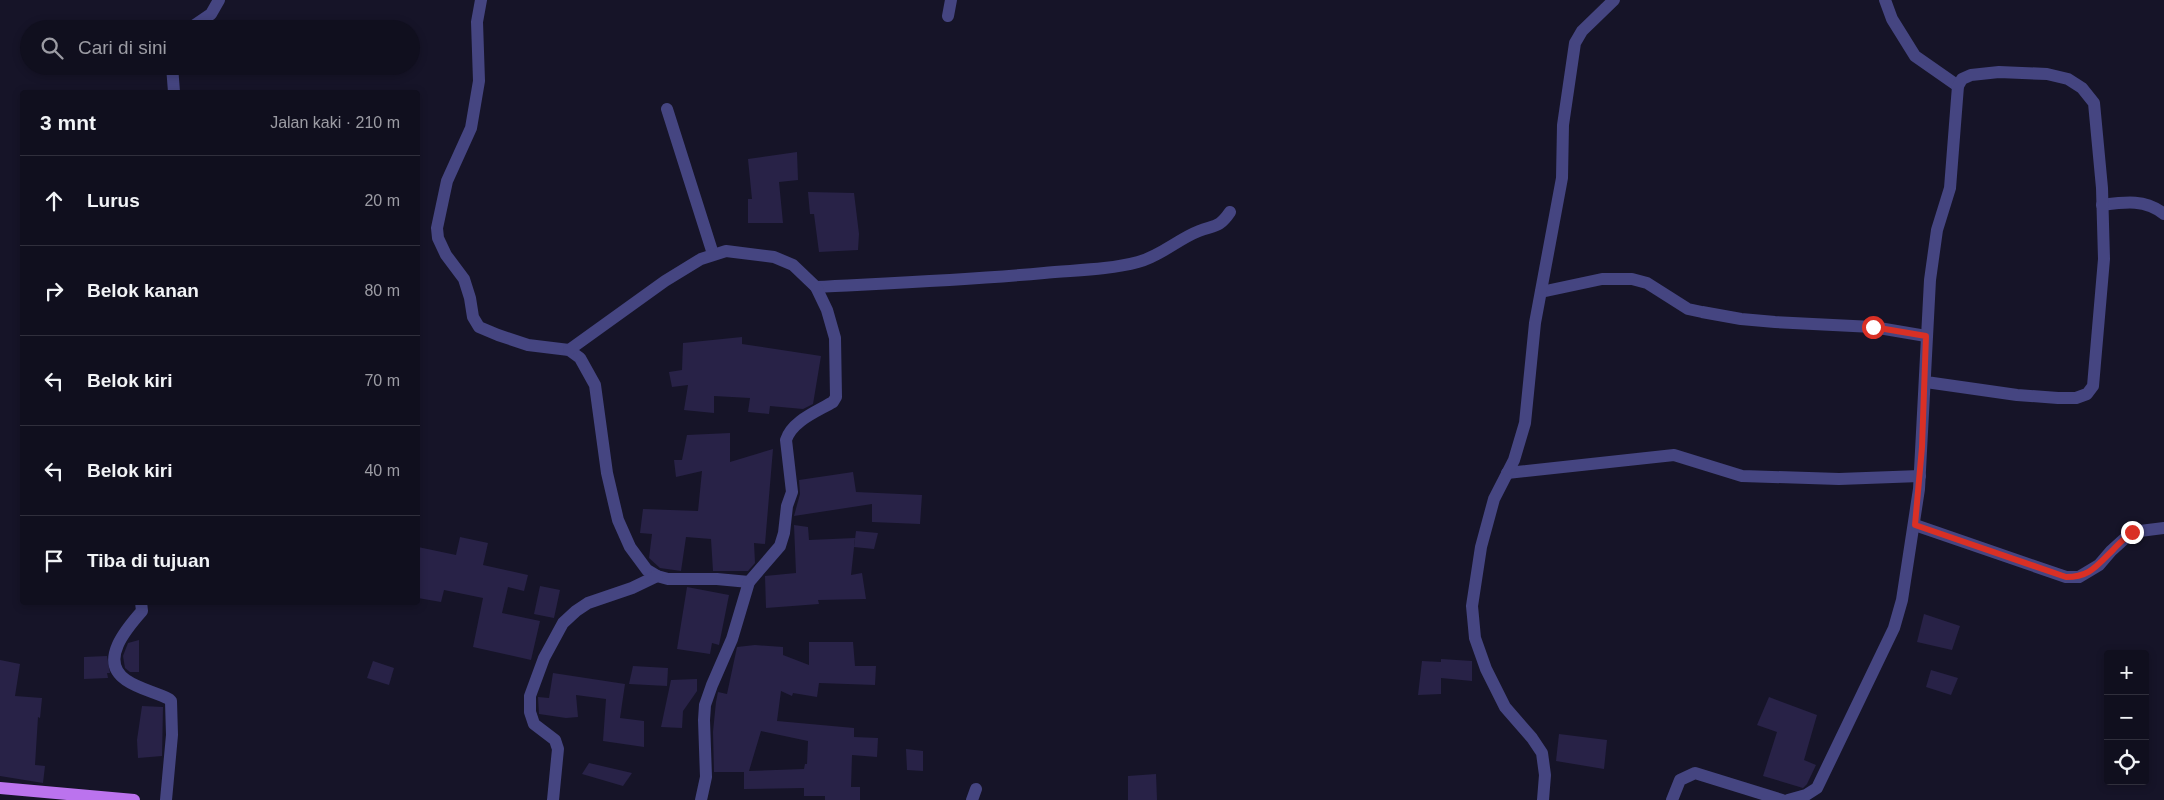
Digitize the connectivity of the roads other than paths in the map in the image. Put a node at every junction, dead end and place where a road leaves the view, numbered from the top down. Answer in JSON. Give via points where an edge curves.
{"nodes":[{"id":1,"x":219,"y":0,"type":"edge"},
{"id":2,"x":481,"y":0,"type":"edge"},
{"id":3,"x":951,"y":0,"type":"edge"},
{"id":4,"x":1614,"y":0,"type":"edge"},
{"id":5,"x":1886,"y":0,"type":"edge"},
{"id":6,"x":948,"y":16,"type":"dead end"},
{"id":7,"x":202,"y":20,"type":"edge"},
{"id":8,"x":173,"y":75,"type":"edge"},
{"id":9,"x":1958,"y":86,"type":"junction"},
{"id":10,"x":174,"y":90,"type":"edge"},
{"id":11,"x":667,"y":109,"type":"dead end"},
{"id":12,"x":2102,"y":205,"type":"junction"},
{"id":13,"x":1230,"y":212,"type":"dead end"},
{"id":14,"x":2164,"y":214,"type":"edge"},
{"id":15,"x":713,"y":254,"type":"junction"},
{"id":16,"x":816,"y":287,"type":"junction"},
{"id":17,"x":1541,"y":292,"type":"junction"},
{"id":18,"x":1926,"y":336,"type":"junction"},
{"id":19,"x":570,"y":350,"type":"junction"},
{"id":20,"x":1926,"y":382,"type":"junction"},
{"id":21,"x":1507,"y":473,"type":"junction"},
{"id":22,"x":1920,"y":476,"type":"junction"},
{"id":23,"x":1915,"y":525,"type":"junction"},
{"id":24,"x":2164,"y":528,"type":"edge"},
{"id":25,"x":657,"y":576,"type":"junction"},
{"id":26,"x":749,"y":582,"type":"junction"},
{"id":27,"x":141,"y":605,"type":"edge"},
{"id":28,"x":0,"y":788,"type":"edge"},
{"id":29,"x":127,"y":800,"type":"edge"},
{"id":30,"x":166,"y":800,"type":"edge"},
{"id":31,"x":553,"y":800,"type":"edge"},
{"id":32,"x":701,"y":800,"type":"edge"},
{"id":33,"x":1543,"y":800,"type":"edge"},
{"id":34,"x":1672,"y":800,"type":"edge"},
{"id":35,"x":1782,"y":800,"type":"edge"},
{"id":36,"x":1788,"y":800,"type":"edge"}],
"edges":[{"from":1,"to":7,"type":"street","via":[[211,14]]},
{"from":2,"to":19,"type":"street","via":[[477,22],[479,81],[471,128],[447,181],[437,228],[438,238],[464,279],[473,317],[479,327],[528,345]]},
{"from":3,"to":6,"type":"street"},
{"from":4,"to":17,"type":"street","via":[[1582,31],[1575,44],[1563,125],[1562,178]]},
{"from":5,"to":9,"type":"street","via":[[1892,19],[1915,56]]},
{"from":8,"to":10,"type":"street"},
{"from":9,"to":12,"type":"street","via":[[1962,79],[1971,75],[1999,72],[2047,74],[2068,79],[2082,88],[2094,103]]},
{"from":9,"to":18,"type":"street","via":[[1950,188],[1937,230]]},
{"from":11,"to":15,"type":"street"},
{"from":12,"to":14,"type":"street","via":[[2146,204]]},
{"from":12,"to":20,"type":"street","via":[[2104,259],[2098,336],[2093,386],[2087,394],[2076,398],[2025,395]]},
{"from":13,"to":16,"type":"street","via":[[1224,222],[1214,228],[1200,231],[1154,257],[1137,262],[986,278]]},
{"from":15,"to":16,"type":"street","via":[[726,251],[774,257],[793,265]]},
{"from":15,"to":19,"type":"street","via":[[665,281]]},
{"from":16,"to":26,"type":"street","via":[[835,338],[836,397],[788,433],[786,447],[792,492],[784,532],[780,546]]},
{"from":17,"to":18,"type":"street","via":[[1602,278],[1632,279],[1647,283],[1688,309],[1702,312],[1775,322],[1873,327]]},
{"from":17,"to":21,"type":"street","via":[[1531,351],[1525,423]]},
{"from":18,"to":20,"type":"street"},
{"from":19,"to":25,"type":"street","via":[[580,358],[595,385],[611,493],[624,534],[639,561]]},
{"from":20,"to":22,"type":"street"},
{"from":21,"to":22,"type":"street","via":[[1674,455],[1742,476],[1839,479]]},
{"from":21,"to":33,"type":"street","via":[[1494,498],[1481,547],[1472,621],[1480,654],[1496,691],[1542,753],[1545,775]]},
{"from":22,"to":23,"type":"street"},
{"from":23,"to":24,"type":"street","via":[[2066,577],[2079,577],[2099,566],[2132,532]]},
{"from":23,"to":36,"type":"street","via":[[1894,628],[1817,788]]},
{"from":25,"to":26,"type":"street"},
{"from":25,"to":31,"type":"street","via":[[588,602],[563,623],[544,658],[530,696],[530,712],[534,724],[555,740],[558,749]]},
{"from":26,"to":32,"type":"street","via":[[732,639],[705,705],[706,777]]},
{"from":27,"to":30,"type":"street","via":[[142,610],[119,642],[115,666],[126,680],[171,702],[172,735]]},
{"from":28,"to":29,"type":"main road"},
{"from":34,"to":35,"type":"street","via":[[1680,780],[1695,773]]}]}
